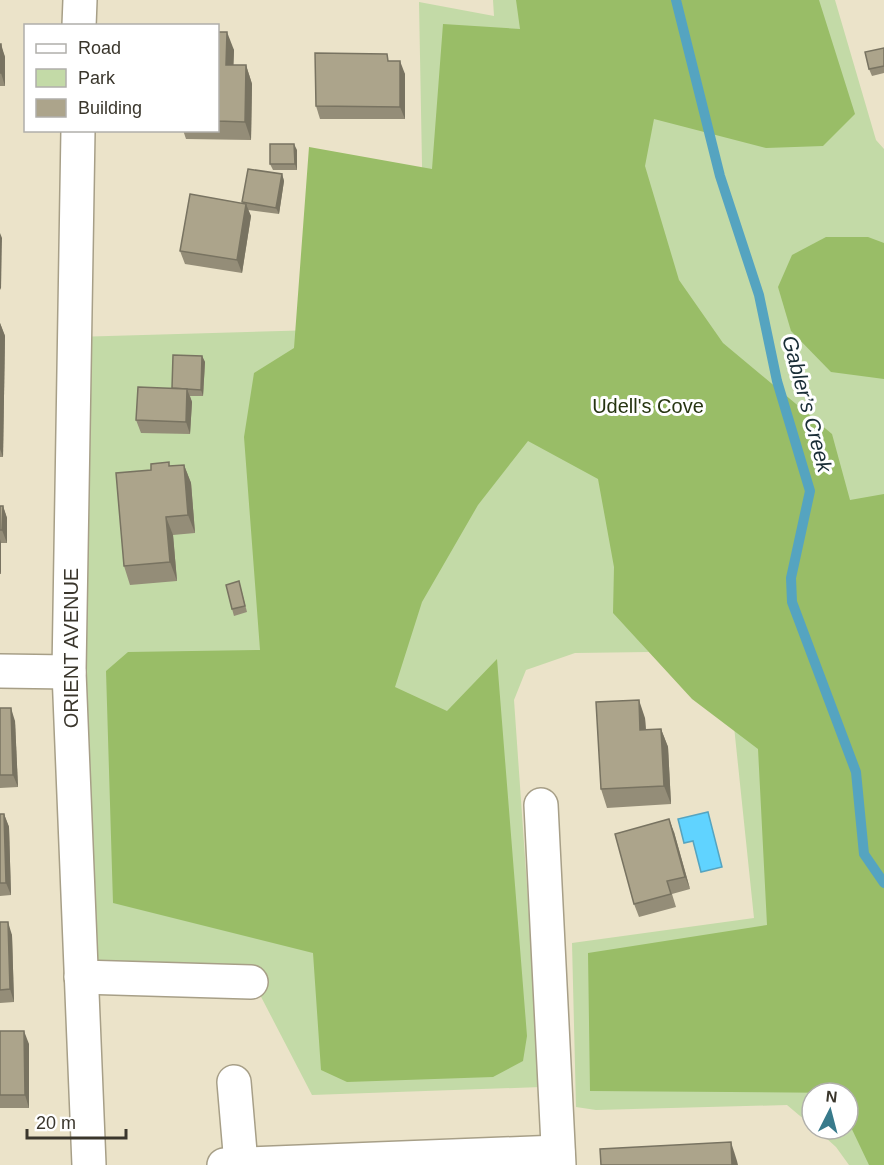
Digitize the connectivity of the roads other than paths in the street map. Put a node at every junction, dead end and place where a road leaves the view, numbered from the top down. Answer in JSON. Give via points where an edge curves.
{"nodes":[{"id":1,"x":80,"y":0,"type":"edge"},
{"id":2,"x":79,"y":24,"type":"edge"},
{"id":3,"x":78,"y":132,"type":"edge"},
{"id":4,"x":0,"y":671,"type":"edge"},
{"id":5,"x":69,"y":672,"type":"junction"},
{"id":6,"x":541,"y":805,"type":"dead end"},
{"id":7,"x":81,"y":977,"type":"junction"},
{"id":8,"x":251,"y":982,"type":"dead end"},
{"id":9,"x":234,"y":1082,"type":"dead end"},
{"id":10,"x":558,"y":1158,"type":"edge"},
{"id":11,"x":241,"y":1164,"type":"edge"},
{"id":12,"x":89,"y":1165,"type":"edge"},
{"id":13,"x":224,"y":1165,"type":"edge"}],
"edges":[{"from":1,"to":2,"type":"street"},
{"from":3,"to":5,"type":"street","name":"ORIENT AVENUE"},
{"from":4,"to":5,"type":"street"},
{"from":5,"to":7,"type":"street","name":"ORIENT AVENUE"},
{"from":6,"to":10,"type":"street"},
{"from":7,"to":8,"type":"street"},
{"from":7,"to":12,"type":"street","name":"ORIENT AVENUE"},
{"from":9,"to":11,"type":"street"},
{"from":10,"to":11,"type":"street"},
{"from":11,"to":13,"type":"street"}]}
